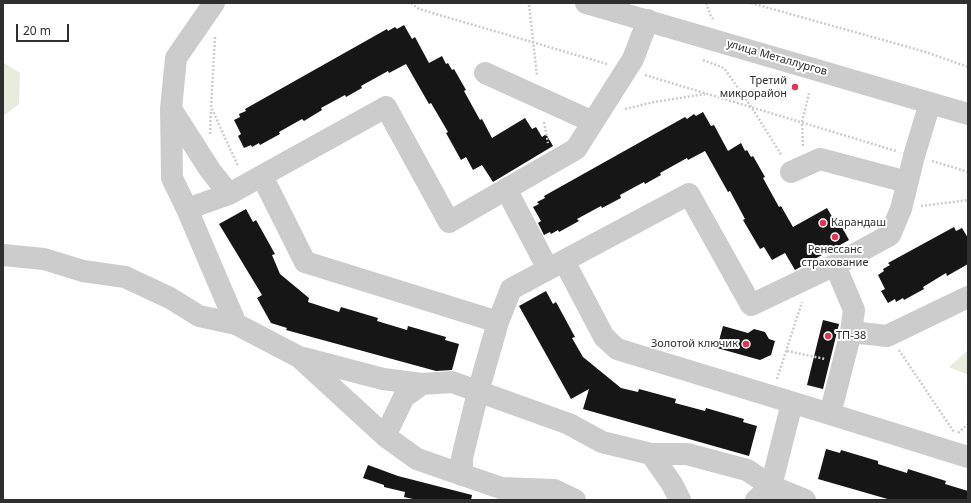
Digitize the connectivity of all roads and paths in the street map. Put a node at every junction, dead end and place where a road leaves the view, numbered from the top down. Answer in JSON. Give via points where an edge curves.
{"nodes":[{"id":1,"x":214,"y":3,"type":"edge"},
{"id":2,"x":410,"y":3,"type":"edge"},
{"id":3,"x":586,"y":3,"type":"edge"},
{"id":4,"x":706,"y":3,"type":"edge"},
{"id":5,"x":751,"y":3,"type":"edge"},
{"id":6,"x":648,"y":20,"type":"junction"},
{"id":7,"x":715,"y":21,"type":"dead end"},
{"id":8,"x":216,"y":35,"type":"dead end"},
{"id":9,"x":703,"y":60,"type":"dead end"},
{"id":10,"x":968,"y":67,"type":"edge"},
{"id":11,"x":627,"y":70,"type":"junction"},
{"id":12,"x":485,"y":73,"type":"dead end"},
{"id":13,"x":809,"y":93,"type":"dead end"},
{"id":14,"x":707,"y":94,"type":"junction"},
{"id":15,"x":930,"y":103,"type":"junction"},
{"id":16,"x":752,"y":108,"type":"junction"},
{"id":17,"x":171,"y":109,"type":"junction"},
{"id":18,"x":620,"y":110,"type":"dead end"},
{"id":19,"x":968,"y":113,"type":"edge"},
{"id":20,"x":593,"y":122,"type":"junction"},
{"id":21,"x":802,"y":122,"type":"junction"},
{"id":22,"x":914,"y":156,"type":"junction"},
{"id":23,"x":798,"y":169,"type":"junction"},
{"id":24,"x":968,"y":172,"type":"edge"},
{"id":25,"x":907,"y":182,"type":"junction"},
{"id":26,"x":245,"y":185,"type":"junction"},
{"id":27,"x":506,"y":189,"type":"junction"},
{"id":28,"x":968,"y":200,"type":"edge"},
{"id":29,"x":901,"y":208,"type":"junction"},
{"id":30,"x":187,"y":209,"type":"junction"},
{"id":31,"x":3,"y":255,"type":"edge"},
{"id":32,"x":556,"y":265,"type":"junction"},
{"id":33,"x":835,"y":265,"type":"junction"},
{"id":34,"x":811,"y":276,"type":"junction"},
{"id":35,"x":968,"y":297,"type":"edge"},
{"id":36,"x":498,"y":322,"type":"junction"},
{"id":37,"x":236,"y":324,"type":"junction"},
{"id":38,"x":851,"y":332,"type":"junction"},
{"id":39,"x":887,"y":336,"type":"junction"},
{"id":40,"x":787,"y":351,"type":"junction"},
{"id":41,"x":299,"y":357,"type":"junction"},
{"id":42,"x":843,"y":363,"type":"junction"},
{"id":43,"x":422,"y":384,"type":"junction"},
{"id":44,"x":478,"y":392,"type":"junction"},
{"id":45,"x":772,"y":396,"type":"junction"},
{"id":46,"x":792,"y":403,"type":"junction"},
{"id":47,"x":830,"y":414,"type":"junction"},
{"id":48,"x":956,"y":435,"type":"dead end"},
{"id":49,"x":385,"y":436,"type":"junction"},
{"id":50,"x":651,"y":454,"type":"junction"},
{"id":51,"x":968,"y":457,"type":"edge"},
{"id":52,"x":462,"y":475,"type":"junction"},
{"id":53,"x":763,"y":493,"type":"edge"},
{"id":54,"x":506,"y":494,"type":"edge"},
{"id":55,"x":575,"y":500,"type":"edge"},
{"id":56,"x":680,"y":500,"type":"edge"},
{"id":57,"x":805,"y":500,"type":"edge"}],
"edges":[{"from":1,"to":17,"type":"street","via":[[176,58]]},
{"from":2,"to":11,"type":"path","via":[[419,9]]},
{"from":3,"to":6,"type":"street","name":"улица Металлургов"},
{"from":4,"to":7,"type":"path"},
{"from":5,"to":10,"type":"path","via":[[926,52]]},
{"from":6,"to":11,"type":"street"},
{"from":6,"to":15,"type":"street","name":"улица Металлургов"},
{"from":8,"to":26,"type":"path","via":[[211,107]]},
{"from":9,"to":16,"type":"path","via":[[724,68]]},
{"from":11,"to":14,"type":"path"},
{"from":11,"to":20,"type":"street"},
{"from":12,"to":20,"type":"street"},
{"from":13,"to":21,"type":"path"},
{"from":14,"to":16,"type":"path"},
{"from":14,"to":18,"type":"path"},
{"from":15,"to":19,"type":"street","name":"улица Металлургов"},
{"from":15,"to":22,"type":"street"},
{"from":16,"to":21,"type":"path"},
{"from":16,"to":23,"type":"path"},
{"from":17,"to":26,"type":"street","via":[[210,170]]},
{"from":17,"to":30,"type":"street","via":[[172,178]]},
{"from":20,"to":27,"type":"street","via":[[576,149]]},
{"from":21,"to":22,"type":"path"},
{"from":21,"to":23,"type":"path"},
{"from":22,"to":24,"type":"path"},
{"from":22,"to":25,"type":"street"},
{"from":23,"to":25,"type":"street","via":[[820,159]]},
{"from":25,"to":29,"type":"street"},
{"from":26,"to":27,"type":"street","via":[[386,107],[449,222]]},
{"from":26,"to":30,"type":"street"},
{"from":26,"to":36,"type":"street","via":[[305,262]]},
{"from":27,"to":32,"type":"street"},
{"from":28,"to":29,"type":"path"},
{"from":29,"to":33,"type":"street","via":[[890,234]]},
{"from":30,"to":37,"type":"street"},
{"from":31,"to":37,"type":"street","via":[[44,260],[83,271],[125,277],[170,298],[199,316]]},
{"from":32,"to":34,"type":"street","via":[[689,194],[751,305]]},
{"from":32,"to":36,"type":"street","via":[[511,289]]},
{"from":32,"to":45,"type":"street","via":[[604,337],[616,349]]},
{"from":33,"to":34,"type":"street"},
{"from":33,"to":38,"type":"street","via":[[854,310]]},
{"from":34,"to":40,"type":"path"},
{"from":35,"to":39,"type":"street"},
{"from":36,"to":44,"type":"street"},
{"from":37,"to":41,"type":"street"},
{"from":38,"to":39,"type":"street"},
{"from":38,"to":42,"type":"street"},
{"from":39,"to":48,"type":"path","via":[[903,355]]},
{"from":40,"to":42,"type":"path"},
{"from":40,"to":45,"type":"path"},
{"from":41,"to":43,"type":"street","via":[[383,379]]},
{"from":41,"to":49,"type":"street"},
{"from":42,"to":47,"type":"street"},
{"from":43,"to":44,"type":"street","via":[[452,382]]},
{"from":43,"to":49,"type":"street","via":[[404,397]]},
{"from":44,"to":50,"type":"street","via":[[569,424],[602,442]]},
{"from":44,"to":52,"type":"street","via":[[462,458]]},
{"from":45,"to":46,"type":"street"},
{"from":46,"to":47,"type":"street"},
{"from":46,"to":53,"type":"street"},
{"from":47,"to":51,"type":"street"},
{"from":49,"to":52,"type":"street","via":[[417,459]]},
{"from":50,"to":53,"type":"street","via":[[688,454],[747,470]]},
{"from":50,"to":56,"type":"street"},
{"from":52,"to":54,"type":"street"},
{"from":53,"to":57,"type":"street"},
{"from":54,"to":55,"type":"street","via":[[554,490]]}]}
